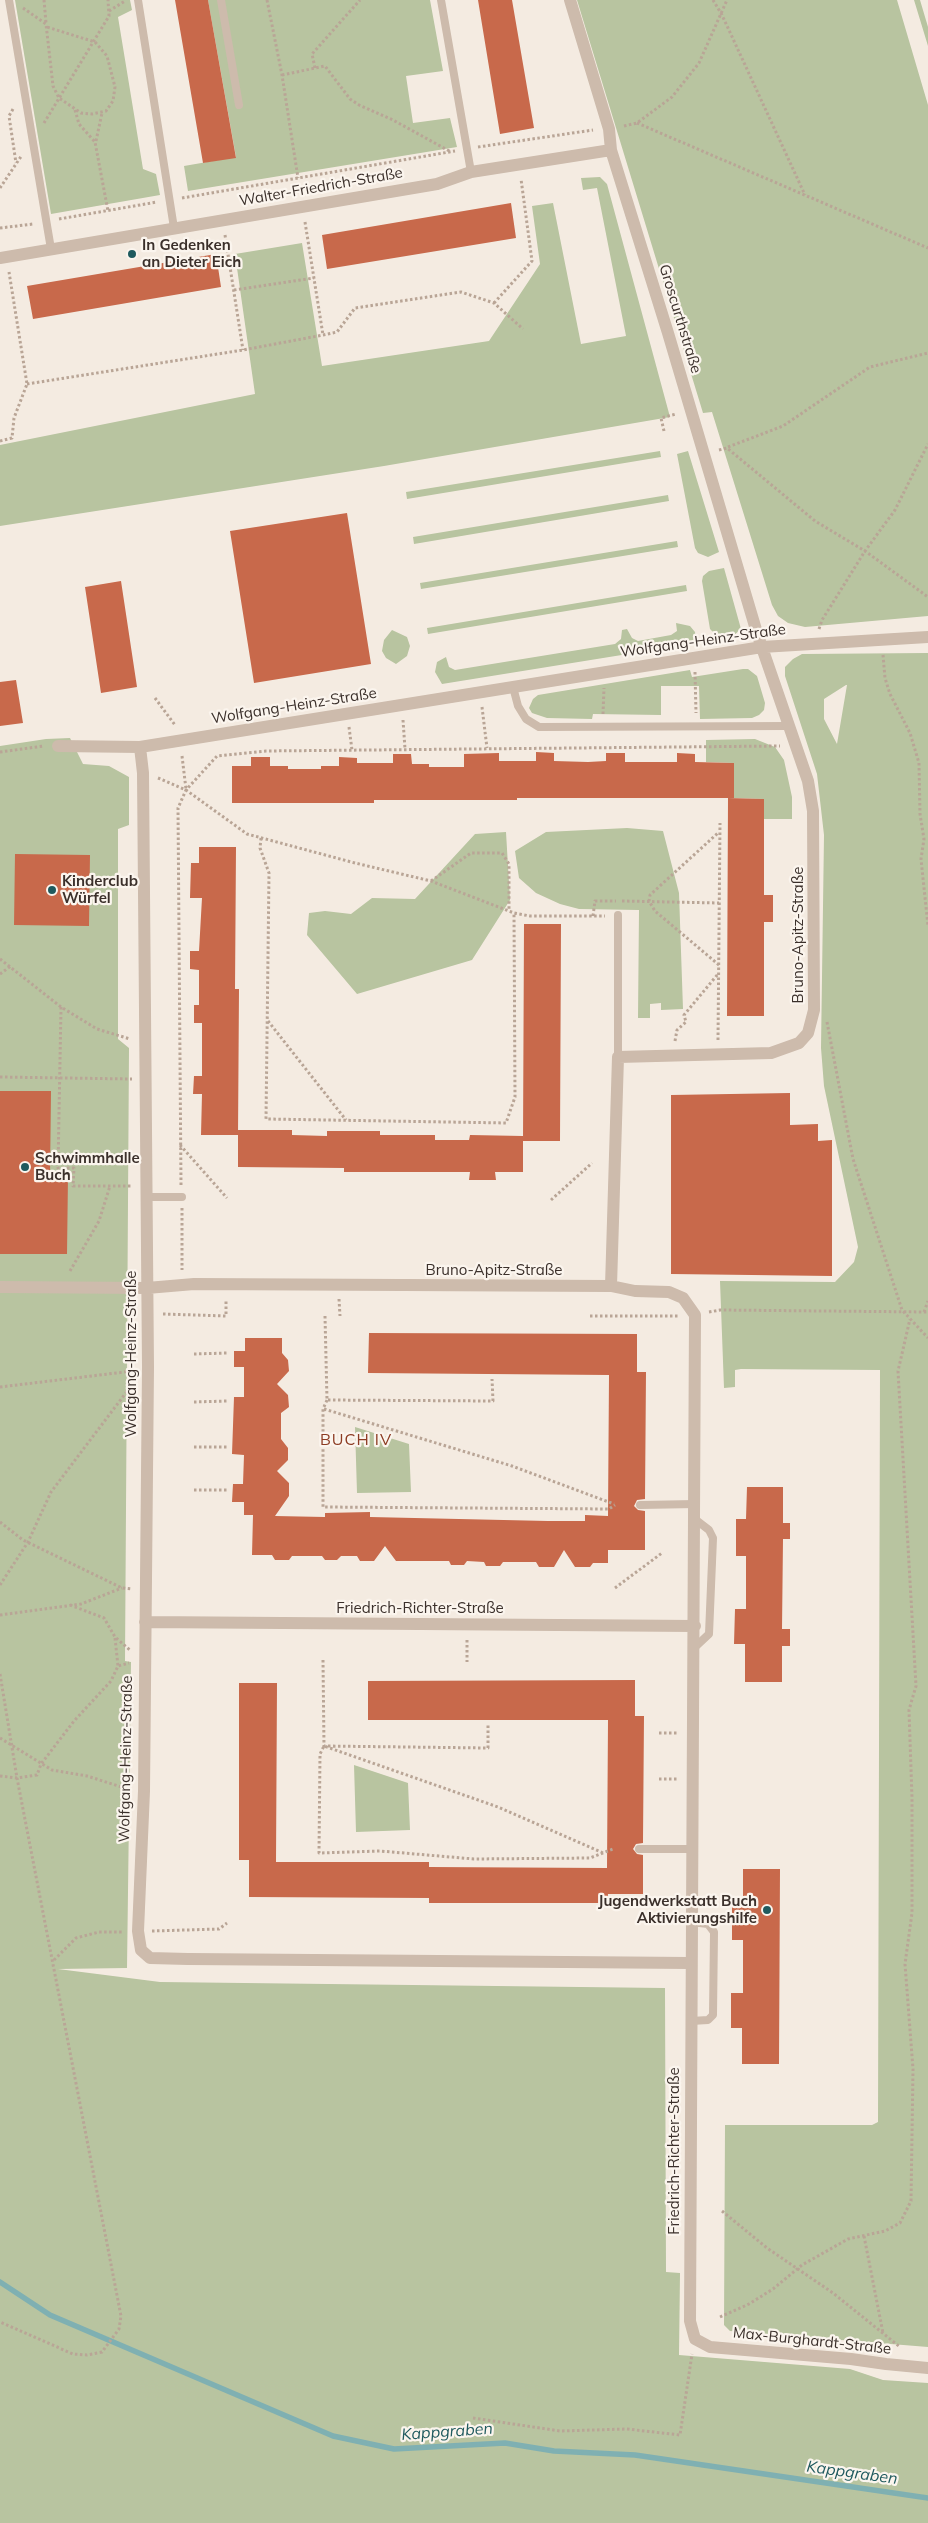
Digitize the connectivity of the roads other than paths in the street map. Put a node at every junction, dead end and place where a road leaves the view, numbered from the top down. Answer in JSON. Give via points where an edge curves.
{"nodes":[{"id":1,"x":138,"y":0,"type":"edge"},
{"id":2,"x":221,"y":0,"type":"edge"},
{"id":3,"x":441,"y":0,"type":"edge"},
{"id":4,"x":570,"y":0,"type":"edge"},
{"id":5,"x":13,"y":2,"type":"edge"},
{"id":6,"x":239,"y":105,"type":"dead end"},
{"id":7,"x":611,"y":150,"type":"junction"},
{"id":8,"x":471,"y":172,"type":"junction"},
{"id":9,"x":174,"y":228,"type":"junction"},
{"id":10,"x":51,"y":249,"type":"junction"},
{"id":11,"x":3,"y":258,"type":"edge"},
{"id":12,"x":928,"y":637,"type":"edge"},
{"id":13,"x":762,"y":647,"type":"junction"},
{"id":14,"x":513,"y":687,"type":"junction"},
{"id":15,"x":789,"y":726,"type":"junction"},
{"id":16,"x":58,"y":746,"type":"road end"},
{"id":17,"x":140,"y":747,"type":"junction"},
{"id":18,"x":618,"y":915,"type":"road end"},
{"id":19,"x":618,"y":1057,"type":"junction"},
{"id":20,"x":146,"y":1192,"type":"junction"},
{"id":21,"x":182,"y":1197,"type":"road end"},
{"id":22,"x":611,"y":1286,"type":"junction"},
{"id":23,"x":0,"y":1287,"type":"edge"},
{"id":24,"x":147,"y":1288,"type":"junction"},
{"id":25,"x":696,"y":1504,"type":"junction"},
{"id":26,"x":640,"y":1505,"type":"dead end"},
{"id":27,"x":696,"y":1520,"type":"junction"},
{"id":28,"x":145,"y":1622,"type":"junction"},
{"id":29,"x":695,"y":1626,"type":"junction"},
{"id":30,"x":694,"y":1648,"type":"junction"},
{"id":31,"x":639,"y":1849,"type":"dead end"},
{"id":32,"x":692,"y":1849,"type":"junction"},
{"id":33,"x":691,"y":1922,"type":"junction"},
{"id":34,"x":690,"y":1963,"type":"junction"},
{"id":35,"x":691,"y":2021,"type":"junction"},
{"id":36,"x":695,"y":2339,"type":"joint"},
{"id":37,"x":928,"y":2368,"type":"edge"}],
"edges":[{"from":1,"to":9,"type":"lane"},
{"from":2,"to":6,"type":"lane"},
{"from":3,"to":8,"type":"lane"},
{"from":4,"to":7,"type":"street","name":"Groscurthstraße","via":[[609,129]]},
{"from":5,"to":10,"type":"lane"},
{"from":7,"to":8,"type":"street","name":"Walter-Friedrich-Straße"},
{"from":7,"to":13,"type":"street","name":"Groscurthstraße"},
{"from":8,"to":9,"type":"street","name":"Walter-Friedrich-Straße","via":[[437,184]]},
{"from":9,"to":10,"type":"street","name":"Walter-Friedrich-Straße"},
{"from":10,"to":11,"type":"street","name":"Walter-Friedrich-Straße"},
{"from":12,"to":13,"type":"street","name":"Wolfgang-Heinz-Straße"},
{"from":13,"to":14,"type":"street","name":"Wolfgang-Heinz-Straße"},
{"from":13,"to":15,"type":"street","name":"Bruno-Apitz-Straße"},
{"from":14,"to":15,"type":"lane","via":[[518,706],[526,718],[539,727]]},
{"from":14,"to":17,"type":"street","name":"Wolfgang-Heinz-Straße"},
{"from":15,"to":19,"type":"street","name":"Bruno-Apitz-Straße","via":[[808,781],[813,811],[814,1010],[808,1033],[799,1043],[771,1053]]},
{"from":16,"to":17,"type":"street","name":"Wolfgang-Heinz-Straße"},
{"from":17,"to":20,"type":"street","name":"Wolfgang-Heinz-Straße","via":[[143,773]]},
{"from":18,"to":19,"type":"lane"},
{"from":19,"to":22,"type":"street"},
{"from":20,"to":21,"type":"lane"},
{"from":20,"to":24,"type":"street","name":"Wolfgang-Heinz-Straße"},
{"from":22,"to":24,"type":"street","name":"Bruno-Apitz-Straße","via":[[182,1284]]},
{"from":22,"to":25,"type":"street","name":"Friedrich-Richter-Straße","via":[[635,1291],[669,1292],[683,1298],[695,1315]]},
{"from":23,"to":24,"type":"street","name":"Bruno-Apitz-Straße"},
{"from":24,"to":28,"type":"street","name":"Wolfgang-Heinz-Straße"},
{"from":25,"to":26,"type":"lane"},
{"from":25,"to":27,"type":"street","name":"Friedrich-Richter-Straße"},
{"from":27,"to":29,"type":"street","name":"Friedrich-Richter-Straße"},
{"from":27,"to":30,"type":"lane","via":[[709,1530],[712,1538],[709,1634]]},
{"from":28,"to":29,"type":"street","name":"Friedrich-Richter-Straße"},
{"from":28,"to":34,"type":"street","name":"Wolfgang-Heinz-Straße","via":[[144,1791],[138,1931],[141,1950],[150,1958]]},
{"from":29,"to":30,"type":"street","name":"Friedrich-Richter-Straße"},
{"from":30,"to":32,"type":"street","name":"Friedrich-Richter-Straße"},
{"from":31,"to":32,"type":"lane"},
{"from":32,"to":33,"type":"street","name":"Friedrich-Richter-Straße"},
{"from":33,"to":34,"type":"street","name":"Friedrich-Richter-Straße"},
{"from":33,"to":35,"type":"lane","via":[[708,1924],[714,1932],[713,2015],[708,2020]]},
{"from":34,"to":35,"type":"street","name":"Friedrich-Richter-Straße"},
{"from":35,"to":36,"type":"street","name":"Friedrich-Richter-Straße","via":[[690,2321]]},
{"from":36,"to":37,"type":"street","name":"Max-Burghardt-Straße","via":[[710,2347]]}]}
